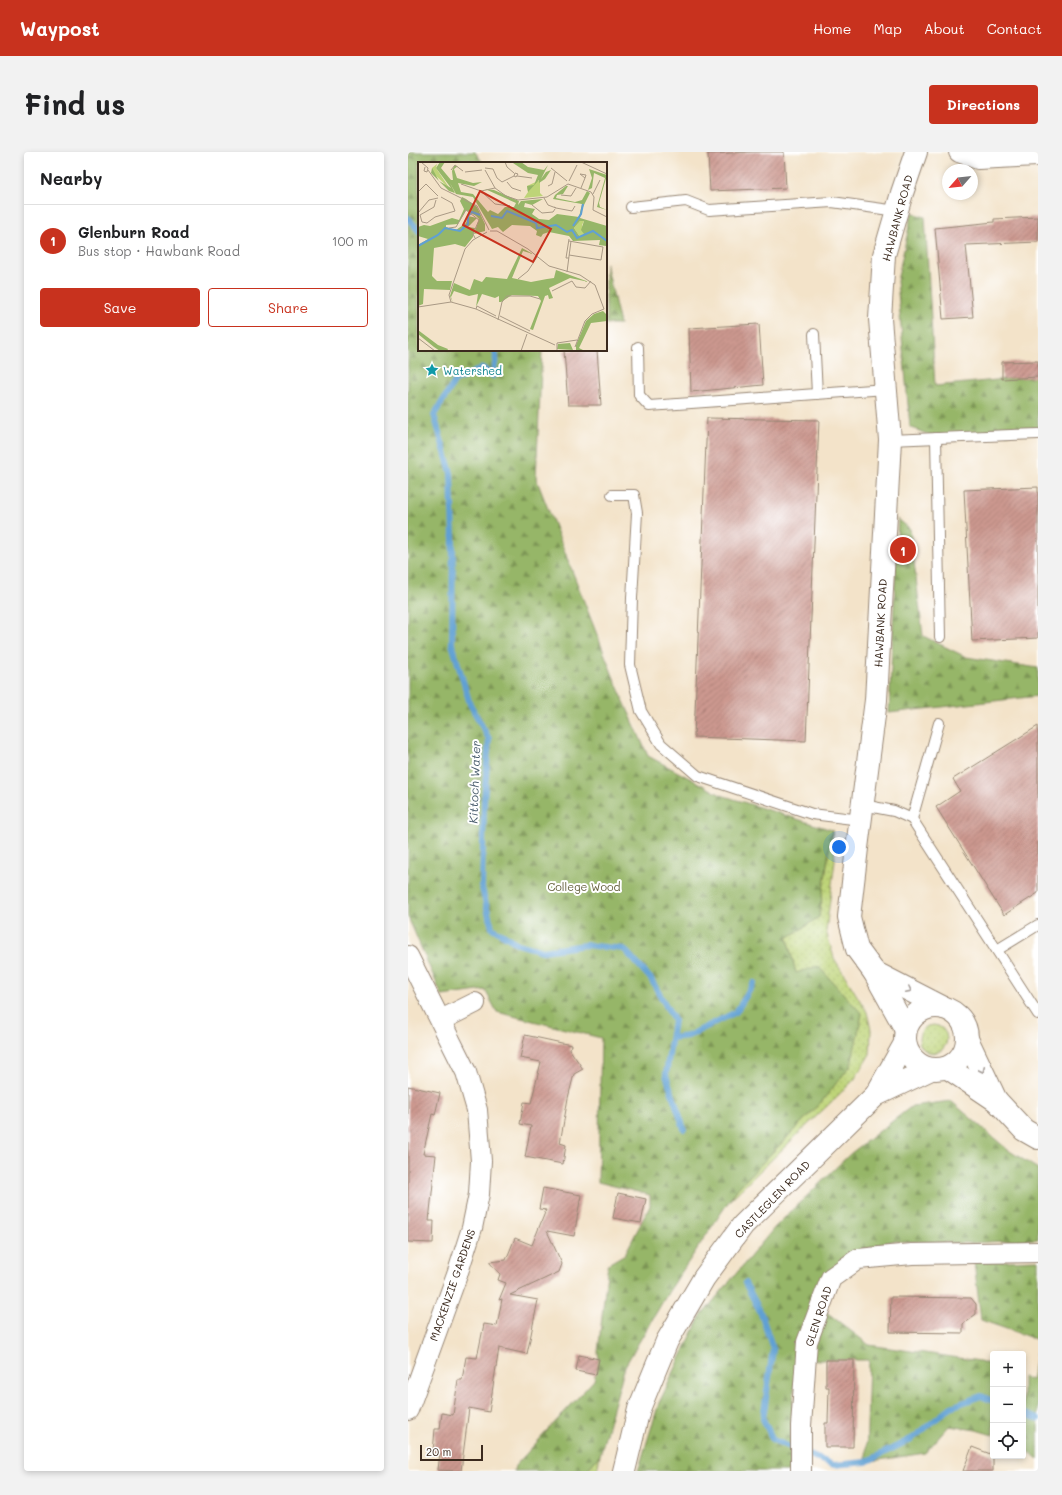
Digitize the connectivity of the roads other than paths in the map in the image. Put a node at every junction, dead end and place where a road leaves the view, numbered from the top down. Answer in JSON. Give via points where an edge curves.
{"nodes":[{"id":1,"x":916,"y":152,"type":"edge"},
{"id":2,"x":959,"y":152,"type":"edge"},
{"id":3,"x":1038,"y":156,"type":"edge"},
{"id":4,"x":631,"y":207,"type":"dead end"},
{"id":5,"x":897,"y":211,"type":"junction"},
{"id":6,"x":814,"y":334,"type":"dead end"},
{"id":7,"x":638,"y":347,"type":"dead end"},
{"id":8,"x":886,"y":390,"type":"junction"},
{"id":9,"x":817,"y":394,"type":"junction"},
{"id":10,"x":1038,"y":434,"type":"edge"},
{"id":11,"x":936,"y":438,"type":"junction"},
{"id":12,"x":890,"y":440,"type":"junction"},
{"id":13,"x":612,"y":495,"type":"dead end"},
{"id":14,"x":940,"y":637,"type":"dead end"},
{"id":15,"x":939,"y":723,"type":"dead end"},
{"id":16,"x":862,"y":813,"type":"junction"},
{"id":17,"x":912,"y":819,"type":"junction"},
{"id":18,"x":1038,"y":925,"type":"edge"},
{"id":19,"x":997,"y":950,"type":"junction"},
{"id":20,"x":408,"y":956,"type":"edge"},
{"id":21,"x":874,"y":972,"type":"junction"},
{"id":22,"x":475,"y":1002,"type":"dead end"},
{"id":23,"x":944,"y":1008,"type":"junction"},
{"id":24,"x":1038,"y":1014,"type":"edge"},
{"id":25,"x":441,"y":1020,"type":"junction"},
{"id":26,"x":905,"y":1036,"type":"junction"},
{"id":27,"x":967,"y":1039,"type":"junction"},
{"id":28,"x":939,"y":1069,"type":"junction"},
{"id":29,"x":876,"y":1095,"type":"junction"},
{"id":30,"x":997,"y":1101,"type":"junction"},
{"id":31,"x":1038,"y":1138,"type":"edge"},
{"id":32,"x":1038,"y":1252,"type":"edge"},
{"id":33,"x":408,"y":1410,"type":"edge"},
{"id":34,"x":624,"y":1471,"type":"edge"},
{"id":35,"x":801,"y":1471,"type":"edge"}],
"edges":[{"from":1,"to":5,"type":"street","name":"HAWBANK ROAD"},
{"from":2,"to":3,"type":"street","via":[[978,159]]},
{"from":4,"to":5,"type":"lane","via":[[686,201],[709,210],[832,202]]},
{"from":5,"to":8,"type":"street","name":"HAWBANK ROAD","via":[[884,255],[880,320]]},
{"from":6,"to":9,"type":"lane"},
{"from":7,"to":9,"type":"lane","via":[[639,395],[649,406]]},
{"from":8,"to":9,"type":"lane"},
{"from":8,"to":12,"type":"street","name":"HAWBANK ROAD"},
{"from":10,"to":11,"type":"lane"},
{"from":11,"to":12,"type":"lane"},
{"from":11,"to":14,"type":"lane"},
{"from":12,"to":16,"type":"street","name":"HAWBANK ROAD","via":[[876,700]]},
{"from":13,"to":16,"type":"lane","via":[[634,495],[637,513],[630,665],[641,711],[660,744],[698,776],[812,814]]},
{"from":15,"to":17,"type":"lane"},
{"from":16,"to":17,"type":"lane","via":[[894,811]]},
{"from":16,"to":21,"type":"street","name":"HAWBANK ROAD","via":[[849,917],[857,949]]},
{"from":17,"to":19,"type":"lane"},
{"from":18,"to":19,"type":"lane"},
{"from":19,"to":24,"type":"lane"},
{"from":20,"to":25,"type":"street","name":"MACKENZIE GARDENS"},
{"from":21,"to":23,"type":"street","name":"HAWBANK ROAD","one_way":true},
{"from":21,"to":26,"type":"street","name":"HAWBANK ROAD"},
{"from":22,"to":25,"type":"street"},
{"from":23,"to":26,"type":"street","via":[[928,1007],[914,1015]]},
{"from":23,"to":27,"type":"street","via":[[956,1014],[965,1025]]},
{"from":25,"to":33,"type":"street","name":"MACKENZIE GARDENS","via":[[466,1072],[477,1110],[481,1161],[479,1194],[472,1228],[457,1275]]},
{"from":26,"to":28,"type":"street","via":[[913,1061]]},
{"from":26,"to":29,"type":"street","name":"CASTLEGLEN ROAD"},
{"from":27,"to":28,"type":"street","via":[[962,1056]]},
{"from":27,"to":30,"type":"street","one_way":true},
{"from":28,"to":29,"type":"street","name":"CASTLEGLEN ROAD"},
{"from":28,"to":30,"type":"street"},
{"from":29,"to":34,"type":"street","name":"CASTLEGLEN ROAD","via":[[743,1225],[704,1278],[667,1341],[647,1388],[639,1409]]},
{"from":30,"to":31,"type":"street","via":[[1024,1130]]},
{"from":32,"to":35,"type":"street","name":"GLEN ROAD","via":[[912,1254],[858,1259],[831,1278],[807,1342],[801,1426]]}]}
